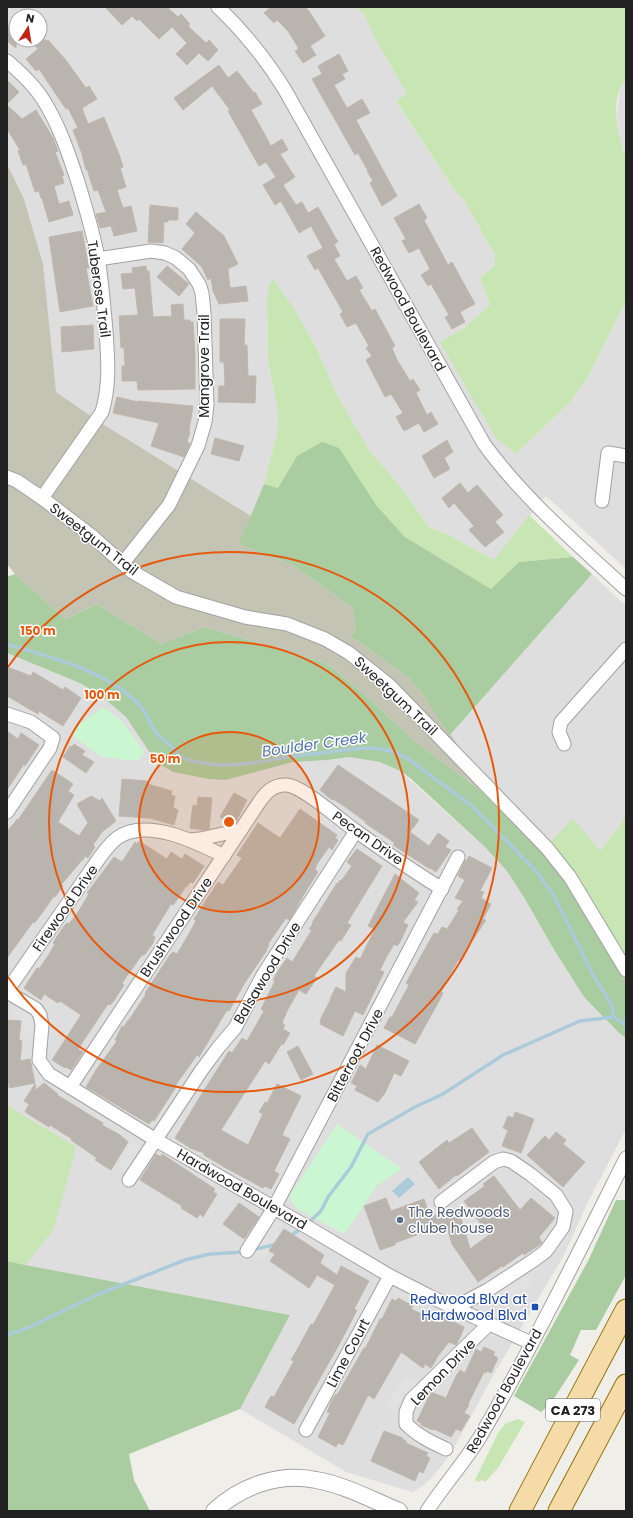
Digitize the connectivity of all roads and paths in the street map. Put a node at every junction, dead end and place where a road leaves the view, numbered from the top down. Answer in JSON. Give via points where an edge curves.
{"nodes":[{"id":1,"x":218,"y":7,"type":"edge"},
{"id":2,"x":7,"y":61,"type":"edge"},
{"id":3,"x":98,"y":259,"type":"junction"},
{"id":4,"x":626,"y":456,"type":"edge"},
{"id":5,"x":7,"y":477,"type":"edge"},
{"id":6,"x":42,"y":498,"type":"junction"},
{"id":7,"x":602,"y":501,"type":"dead end"},
{"id":8,"x":123,"y":563,"type":"junction"},
{"id":9,"x":626,"y":589,"type":"edge"},
{"id":10,"x":626,"y":649,"type":"edge"},
{"id":11,"x":7,"y":714,"type":"edge"},
{"id":12,"x":564,"y":744,"type":"dead end"},
{"id":13,"x":294,"y":787,"type":"joint"},
{"id":14,"x":7,"y":812,"type":"edge"},
{"id":15,"x":241,"y":830,"type":"junction"},
{"id":16,"x":356,"y":831,"type":"junction"},
{"id":17,"x":190,"y":840,"type":"junction"},
{"id":18,"x":224,"y":856,"type":"junction"},
{"id":19,"x":458,"y":857,"type":"dead end"},
{"id":20,"x":442,"y":889,"type":"junction"},
{"id":21,"x":626,"y":970,"type":"edge"},
{"id":22,"x":7,"y":992,"type":"edge"},
{"id":23,"x":70,"y":1087,"type":"junction"},
{"id":24,"x":156,"y":1140,"type":"junction"},
{"id":25,"x":626,"y":1158,"type":"edge"},
{"id":26,"x":129,"y":1180,"type":"dead end"},
{"id":27,"x":441,"y":1202,"type":"dead end"},
{"id":28,"x":274,"y":1208,"type":"junction"},
{"id":29,"x":247,"y":1251,"type":"dead end"},
{"id":30,"x":390,"y":1276,"type":"junction"},
{"id":31,"x":454,"y":1308,"type":"junction"},
{"id":32,"x":626,"y":1310,"type":"edge"},
{"id":33,"x":489,"y":1324,"type":"junction"},
{"id":34,"x":531,"y":1343,"type":"junction"},
{"id":35,"x":626,"y":1385,"type":"edge"},
{"id":36,"x":306,"y":1430,"type":"dead end"},
{"id":37,"x":446,"y":1449,"type":"dead end"},
{"id":38,"x":214,"y":1511,"type":"edge"},
{"id":39,"x":399,"y":1511,"type":"edge"},
{"id":40,"x":427,"y":1511,"type":"edge"},
{"id":41,"x":520,"y":1511,"type":"edge"},
{"id":42,"x":559,"y":1511,"type":"edge"}],
"edges":[{"from":1,"to":9,"type":"street","name":"Redwood Boulevard","via":[[274,71],[484,444],[532,501]]},
{"from":2,"to":3,"type":"street","name":"Tuberose Trail","via":[[40,95],[57,127],[70,157]]},
{"from":3,"to":6,"type":"street","name":"Tuberose Trail","via":[[107,338],[106,398],[102,412]]},
{"from":3,"to":8,"type":"street","name":"Mangrove Trail","via":[[151,251],[166,253],[176,258],[189,269],[199,284],[204,313],[207,405],[198,446],[169,505]]},
{"from":4,"to":7,"type":"street","via":[[608,453]]},
{"from":5,"to":6,"type":"street","name":"Sweetgum Trail"},
{"from":6,"to":8,"type":"street","name":"Sweetgum Trail"},
{"from":8,"to":21,"type":"street","name":"Sweetgum Trail","via":[[131,571],[176,597],[245,617],[287,624],[350,652],[389,685],[548,848],[570,877]]},
{"from":10,"to":12,"type":"street","via":[[561,722],[559,732]]},
{"from":11,"to":14,"type":"street","via":[[31,722],[53,738],[50,748]]},
{"from":13,"to":15,"type":"street","name":"Brushwood Drive","via":[[281,786],[267,791]]},
{"from":13,"to":16,"type":"street","name":"Pecan Drive"},
{"from":15,"to":17,"type":"street"},
{"from":15,"to":18,"type":"street","name":"Brushwood Drive"},
{"from":16,"to":20,"type":"street","name":"Pecan Drive"},
{"from":16,"to":24,"type":"street","name":"Balsawood Drive","via":[[263,975],[235,1028],[201,1071]]},
{"from":17,"to":18,"type":"street"},
{"from":17,"to":22,"type":"street","name":"Firewood Drive","via":[[158,831],[140,831],[116,839]]},
{"from":18,"to":23,"type":"street","name":"Brushwood Drive"},
{"from":19,"to":20,"type":"street","name":"Bitterroot Drive"},
{"from":20,"to":28,"type":"street","name":"Bitterroot Drive"},
{"from":22,"to":23,"type":"street","name":"Hardwood Boulevard","via":[[40,1014],[42,1025],[39,1060],[49,1074]]},
{"from":23,"to":24,"type":"street","name":"Hardwood Boulevard"},
{"from":24,"to":26,"type":"street","name":"Balsawood Drive"},
{"from":24,"to":28,"type":"street","name":"Hardwood Boulevard"},
{"from":25,"to":34,"type":"street","name":"Redwood Boulevard"},
{"from":27,"to":31,"type":"street","via":[[494,1162],[503,1159],[511,1161],[547,1187],[556,1195],[566,1211],[563,1227],[546,1252],[488,1290]]},
{"from":28,"to":29,"type":"street","name":"Bitterroot Drive"},
{"from":28,"to":30,"type":"street","name":"Hardwood Boulevard"},
{"from":30,"to":31,"type":"street","name":"Hardwood Boulevard"},
{"from":30,"to":36,"type":"street","name":"Lime Court"},
{"from":31,"to":33,"type":"street","name":"Hardwood Boulevard"},
{"from":32,"to":41,"type":"main road","number":"CA 273"},
{"from":33,"to":34,"type":"street","name":"Hardwood Boulevard"},
{"from":33,"to":37,"type":"street","name":"Lemon Drive","via":[[411,1400],[406,1412],[406,1424],[413,1431]]},
{"from":34,"to":40,"type":"street","name":"Redwood Boulevard","via":[[479,1438]]},
{"from":35,"to":42,"type":"main road","number":"CA 273"},
{"from":38,"to":39,"type":"street","via":[[244,1490],[286,1478],[316,1479]]}]}
